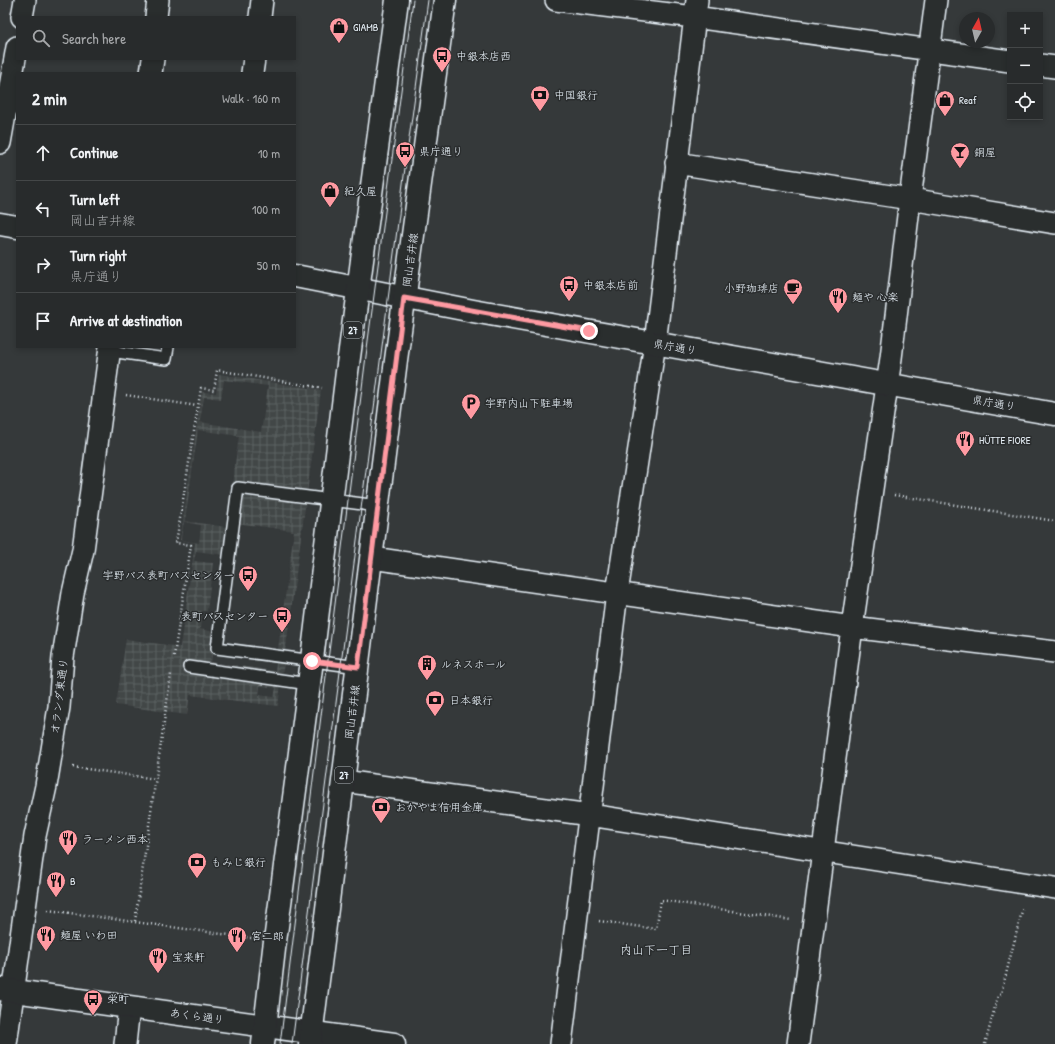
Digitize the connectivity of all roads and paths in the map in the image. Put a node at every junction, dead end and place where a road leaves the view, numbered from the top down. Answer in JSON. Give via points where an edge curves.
{"nodes":[{"id":1,"x":25,"y":0,"type":"edge"},
{"id":2,"x":158,"y":0,"type":"edge"},
{"id":3,"x":262,"y":0,"type":"edge"},
{"id":4,"x":397,"y":0,"type":"edge"},
{"id":5,"x":445,"y":0,"type":"edge"},
{"id":6,"x":556,"y":0,"type":"edge"},
{"id":7,"x":936,"y":0,"type":"edge"},
{"id":8,"x":696,"y":8,"type":"edge"},
{"id":9,"x":22,"y":16,"type":"edge"},
{"id":10,"x":156,"y":16,"type":"edge"},
{"id":11,"x":260,"y":16,"type":"edge"},
{"id":12,"x":930,"y":50,"type":"junction"},
{"id":13,"x":16,"y":53,"type":"edge"},
{"id":14,"x":153,"y":60,"type":"edge"},
{"id":15,"x":254,"y":60,"type":"edge"},
{"id":16,"x":1007,"y":61,"type":"edge"},
{"id":17,"x":1043,"y":65,"type":"edge"},
{"id":18,"x":1055,"y":66,"type":"edge"},
{"id":19,"x":151,"y":72,"type":"edge"},
{"id":20,"x":252,"y":72,"type":"edge"},
{"id":21,"x":0,"y":143,"type":"edge"},
{"id":22,"x":676,"y":163,"type":"junction"},
{"id":23,"x":910,"y":199,"type":"junction"},
{"id":24,"x":0,"y":224,"type":"edge"},
{"id":25,"x":1055,"y":224,"type":"edge"},
{"id":26,"x":16,"y":227,"type":"edge"},
{"id":27,"x":296,"y":276,"type":"edge"},
{"id":28,"x":358,"y":288,"type":"junction"},
{"id":29,"x":404,"y":298,"type":"junction"},
{"id":30,"x":655,"y":343,"type":"junction"},
{"id":31,"x":168,"y":348,"type":"edge"},
{"id":32,"x":110,"y":349,"type":"edge"},
{"id":33,"x":887,"y":383,"type":"junction"},
{"id":34,"x":326,"y":389,"type":"dead end"},
{"id":35,"x":123,"y":394,"type":"dead end"},
{"id":36,"x":197,"y":406,"type":"junction"},
{"id":37,"x":1055,"y":414,"type":"edge"},
{"id":38,"x":872,"y":492,"type":"junction"},
{"id":39,"x":332,"y":500,"type":"junction"},
{"id":40,"x":378,"y":506,"type":"junction"},
{"id":41,"x":1055,"y":521,"type":"edge"},
{"id":42,"x":372,"y":558,"type":"junction"},
{"id":43,"x":617,"y":593,"type":"junction"},
{"id":44,"x":852,"y":627,"type":"junction"},
{"id":45,"x":1055,"y":652,"type":"edge"},
{"id":46,"x":312,"y":661,"type":"junction"},
{"id":47,"x":173,"y":662,"type":"dead end"},
{"id":48,"x":189,"y":667,"type":"dead end"},
{"id":49,"x":358,"y":667,"type":"junction"},
{"id":50,"x":172,"y":670,"type":"dead end"},
{"id":51,"x":309,"y":684,"type":"junction"},
{"id":52,"x":68,"y":766,"type":"dead end"},
{"id":53,"x":156,"y":779,"type":"junction"},
{"id":54,"x":343,"y":781,"type":"junction"},
{"id":55,"x":590,"y":816,"type":"junction"},
{"id":56,"x":824,"y":852,"type":"junction"},
{"id":57,"x":1029,"y":884,"type":"junction"},
{"id":58,"x":1055,"y":888,"type":"edge"},
{"id":59,"x":45,"y":909,"type":"dead end"},
{"id":60,"x":577,"y":918,"type":"junction"},
{"id":61,"x":135,"y":921,"type":"junction"},
{"id":62,"x":814,"y":924,"type":"junction"},
{"id":63,"x":258,"y":939,"type":"dead end"},
{"id":64,"x":6,"y":990,"type":"edge"},
{"id":65,"x":130,"y":1007,"type":"junction"},
{"id":66,"x":265,"y":1035,"type":"edge"},
{"id":67,"x":311,"y":1038,"type":"edge"},
{"id":68,"x":6,"y":1044,"type":"edge"},
{"id":69,"x":125,"y":1044,"type":"edge"},
{"id":70,"x":394,"y":1044,"type":"edge"},
{"id":71,"x":561,"y":1044,"type":"edge"},
{"id":72,"x":798,"y":1044,"type":"edge"},
{"id":73,"x":985,"y":1044,"type":"edge"}],
"edges":[{"from":1,"to":9,"type":"street"},
{"from":2,"to":10,"type":"street"},
{"from":3,"to":11,"type":"street"},
{"from":4,"to":28,"type":"main road","number":"27"},
{"from":5,"to":29,"type":"main road","name":"岡山吉井線","number":"27"},
{"from":6,"to":8,"type":"street"},
{"from":7,"to":12,"type":"street"},
{"from":8,"to":12,"type":"street"},
{"from":8,"to":22,"type":"street"},
{"from":12,"to":16,"type":"street"},
{"from":12,"to":23,"type":"street"},
{"from":13,"to":21,"type":"street"},
{"from":14,"to":19,"type":"street"},
{"from":15,"to":20,"type":"street"},
{"from":17,"to":18,"type":"street"},
{"from":22,"to":23,"type":"street"},
{"from":22,"to":30,"type":"street"},
{"from":23,"to":25,"type":"street"},
{"from":23,"to":33,"type":"street"},
{"from":24,"to":26,"type":"main road"},
{"from":27,"to":28,"type":"main road","name":"県庁通り"},
{"from":28,"to":29,"type":"main road","name":"県庁通り"},
{"from":28,"to":39,"type":"main road","number":"27"},
{"from":29,"to":30,"type":"main road","name":"県庁通り"},
{"from":29,"to":40,"type":"main road","name":"岡山吉井線","number":"27"},
{"from":30,"to":33,"type":"main road","name":"県庁通り"},
{"from":30,"to":43,"type":"street"},
{"from":31,"to":32,"type":"lane","via":[[166,359]]},
{"from":32,"to":64,"type":"street","name":"オランダ東通り","via":[[83,550],[63,657],[59,707]]},
{"from":33,"to":37,"type":"main road","name":"県庁通り"},
{"from":33,"to":38,"type":"street"},
{"from":34,"to":36,"type":"path","via":[[217,370],[214,390],[200,388]]},
{"from":35,"to":36,"type":"path"},
{"from":36,"to":47,"type":"path","via":[[176,543],[191,545]]},
{"from":38,"to":41,"type":"path"},
{"from":38,"to":44,"type":"street"},
{"from":39,"to":40,"type":"lane"},
{"from":39,"to":46,"type":"main road","number":"27"},
{"from":39,"to":46,"type":"lane","via":[[238,488],[217,648]]},
{"from":40,"to":42,"type":"main road","name":"岡山吉井線","number":"27"},
{"from":42,"to":43,"type":"street"},
{"from":42,"to":49,"type":"main road","name":"岡山吉井線","number":"27"},
{"from":43,"to":44,"type":"street"},
{"from":43,"to":55,"type":"street"},
{"from":44,"to":45,"type":"street"},
{"from":44,"to":56,"type":"street"},
{"from":46,"to":49,"type":"lane"},
{"from":46,"to":51,"type":"main road","number":"27"},
{"from":48,"to":51,"type":"lane"},
{"from":49,"to":54,"type":"main road","name":"岡山吉井線","number":"27"},
{"from":50,"to":53,"type":"path"},
{"from":51,"to":66,"type":"main road","number":"27"},
{"from":52,"to":53,"type":"path"},
{"from":53,"to":61,"type":"path"},
{"from":54,"to":55,"type":"street"},
{"from":54,"to":67,"type":"main road","name":"岡山吉井線","number":"27"},
{"from":55,"to":56,"type":"street"},
{"from":55,"to":60,"type":"street"},
{"from":56,"to":57,"type":"street"},
{"from":56,"to":62,"type":"street"},
{"from":57,"to":58,"type":"street"},
{"from":57,"to":73,"type":"path","via":[[1001,994],[998,996]]},
{"from":59,"to":61,"type":"path"},
{"from":60,"to":62,"type":"path","via":[[656,929],[661,900]]},
{"from":60,"to":71,"type":"street"},
{"from":61,"to":63,"type":"path"},
{"from":62,"to":72,"type":"street"},
{"from":64,"to":65,"type":"main road","name":"あくら通り"},
{"from":64,"to":68,"type":"street","name":"オランダ東通り"},
{"from":65,"to":66,"type":"main road","name":"あくら通り"},
{"from":65,"to":69,"type":"street"},
{"from":66,"to":67,"type":"main road","name":"あくら通り"},
{"from":67,"to":70,"type":"main road","name":"あくら通り"}]}
